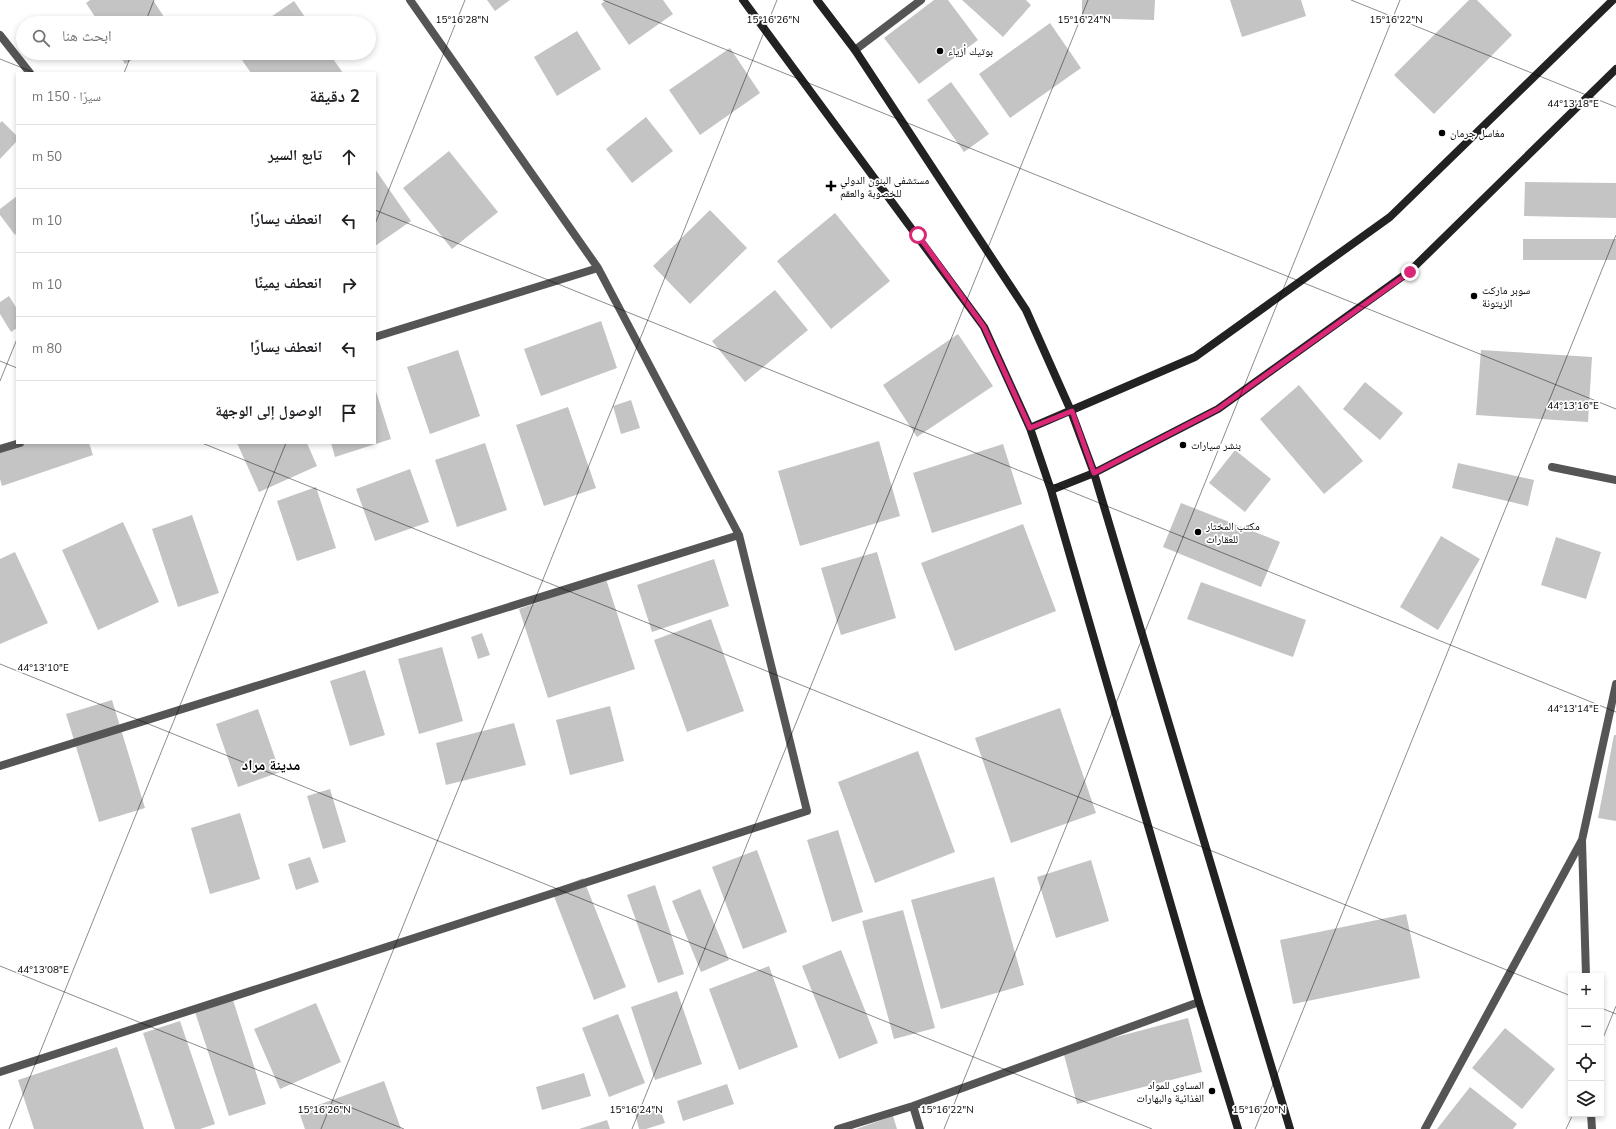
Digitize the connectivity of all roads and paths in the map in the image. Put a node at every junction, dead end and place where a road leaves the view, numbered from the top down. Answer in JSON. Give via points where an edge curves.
{"nodes":[{"id":1,"x":410,"y":0,"type":"edge"},
{"id":2,"x":743,"y":0,"type":"edge"},
{"id":3,"x":817,"y":0,"type":"edge"},
{"id":4,"x":921,"y":0,"type":"edge"},
{"id":5,"x":1613,"y":0,"type":"edge"},
{"id":6,"x":0,"y":35,"type":"edge"},
{"id":7,"x":855,"y":50,"type":"junction"},
{"id":8,"x":16,"y":55,"type":"edge"},
{"id":9,"x":20,"y":60,"type":"edge"},
{"id":10,"x":1616,"y":69,"type":"edge"},
{"id":11,"x":29,"y":72,"type":"edge"},
{"id":12,"x":598,"y":268,"type":"junction"},
{"id":13,"x":376,"y":337,"type":"edge"},
{"id":14,"x":1072,"y":411,"type":"junction"},
{"id":15,"x":1030,"y":428,"type":"junction"},
{"id":16,"x":17,"y":444,"type":"edge"},
{"id":17,"x":0,"y":449,"type":"edge"},
{"id":18,"x":1552,"y":467,"type":"dead end"},
{"id":19,"x":1094,"y":473,"type":"junction"},
{"id":20,"x":1616,"y":480,"type":"edge"},
{"id":21,"x":1051,"y":490,"type":"junction"},
{"id":22,"x":739,"y":535,"type":"junction"},
{"id":23,"x":1616,"y":684,"type":"edge"},
{"id":24,"x":0,"y":766,"type":"edge"},
{"id":25,"x":1582,"y":840,"type":"junction"},
{"id":26,"x":1586,"y":973,"type":"edge"},
{"id":27,"x":1199,"y":1002,"type":"junction"},
{"id":28,"x":0,"y":1072,"type":"edge"},
{"id":29,"x":913,"y":1106,"type":"junction"},
{"id":30,"x":1591,"y":1117,"type":"edge"},
{"id":31,"x":838,"y":1129,"type":"edge"},
{"id":32,"x":920,"y":1129,"type":"edge"},
{"id":33,"x":1238,"y":1129,"type":"edge"},
{"id":34,"x":1290,"y":1129,"type":"edge"},
{"id":35,"x":1425,"y":1129,"type":"edge"},
{"id":36,"x":1592,"y":1129,"type":"edge"}],
"edges":[{"from":1,"to":12,"type":"street"},
{"from":2,"to":15,"type":"street","via":[[984,327]]},
{"from":3,"to":7,"type":"street"},
{"from":4,"to":7,"type":"street"},
{"from":5,"to":14,"type":"street","via":[[1390,217],[1196,357]]},
{"from":6,"to":8,"type":"street"},
{"from":7,"to":14,"type":"street","via":[[1026,310]]},
{"from":9,"to":11,"type":"street"},
{"from":10,"to":19,"type":"street","via":[[1410,272],[1218,409]]},
{"from":12,"to":13,"type":"street"},
{"from":12,"to":22,"type":"street"},
{"from":14,"to":15,"type":"street"},
{"from":14,"to":19,"type":"street"},
{"from":15,"to":21,"type":"street"},
{"from":16,"to":17,"type":"street"},
{"from":18,"to":20,"type":"street"},
{"from":19,"to":21,"type":"street"},
{"from":19,"to":34,"type":"street"},
{"from":21,"to":27,"type":"street"},
{"from":22,"to":24,"type":"street"},
{"from":22,"to":28,"type":"street","via":[[807,811]]},
{"from":23,"to":25,"type":"street"},
{"from":25,"to":26,"type":"street"},
{"from":25,"to":35,"type":"street"},
{"from":27,"to":29,"type":"street"},
{"from":27,"to":33,"type":"street"},
{"from":29,"to":31,"type":"street"},
{"from":29,"to":32,"type":"street"},
{"from":30,"to":36,"type":"street"}]}
